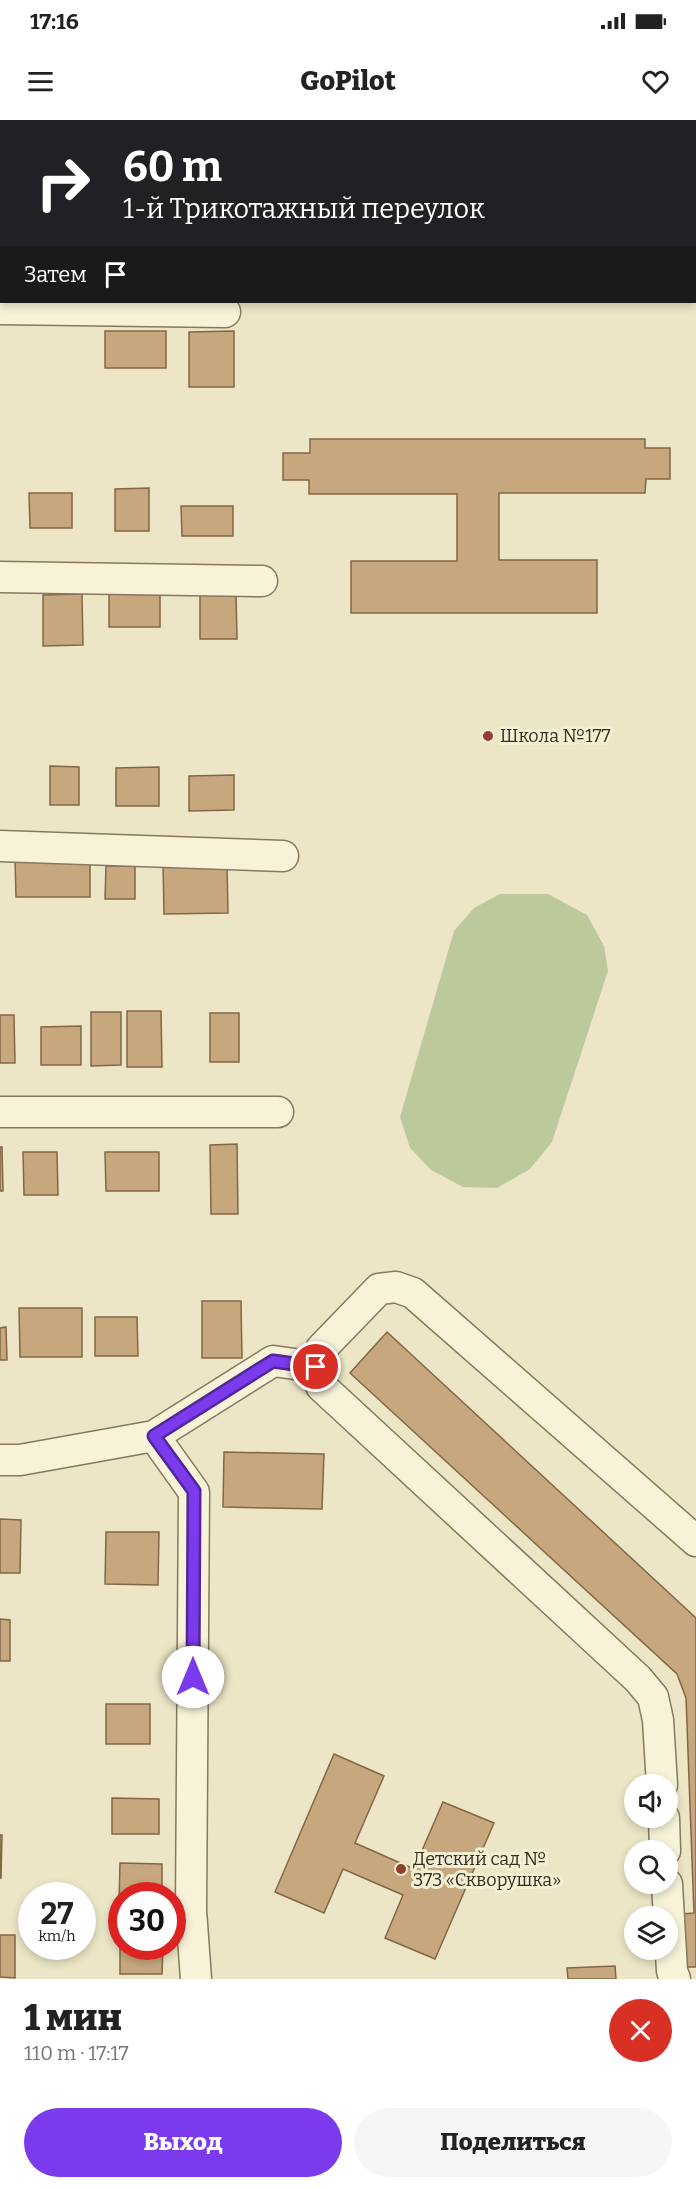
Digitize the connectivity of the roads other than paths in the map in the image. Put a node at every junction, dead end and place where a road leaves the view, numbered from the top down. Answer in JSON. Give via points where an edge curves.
{"nodes":[{"id":1,"x":0,"y":309,"type":"edge"},
{"id":2,"x":225,"y":312,"type":"dead end"},
{"id":3,"x":0,"y":578,"type":"edge"},
{"id":4,"x":262,"y":581,"type":"dead end"},
{"id":5,"x":0,"y":846,"type":"edge"},
{"id":6,"x":283,"y":856,"type":"dead end"},
{"id":7,"x":0,"y":1112,"type":"edge"},
{"id":8,"x":278,"y":1112,"type":"dead end"},
{"id":9,"x":316,"y":1367,"type":"junction"},
{"id":10,"x":154,"y":1436,"type":"junction"},
{"id":11,"x":0,"y":1460,"type":"edge"},
{"id":12,"x":696,"y":1541,"type":"edge"},
{"id":13,"x":661,"y":1774,"type":"edge"},
{"id":14,"x":668,"y":1894,"type":"edge"},
{"id":15,"x":196,"y":1979,"type":"edge"},
{"id":16,"x":675,"y":1979,"type":"edge"}],
"edges":[{"from":1,"to":2,"type":"street"},
{"from":3,"to":4,"type":"street"},
{"from":5,"to":6,"type":"street"},
{"from":7,"to":8,"type":"street"},
{"from":9,"to":10,"type":"street","via":[[273,1361]]},
{"from":9,"to":12,"type":"street","via":[[321,1349],[379,1289],[396,1287],[413,1293]]},
{"from":9,"to":13,"type":"street","via":[[321,1386],[638,1679],[653,1697]]},
{"from":10,"to":11,"type":"street","via":[[20,1460]]},
{"from":10,"to":15,"type":"street","via":[[194,1491],[191,1910]]},
{"from":14,"to":16,"type":"street"}]}
